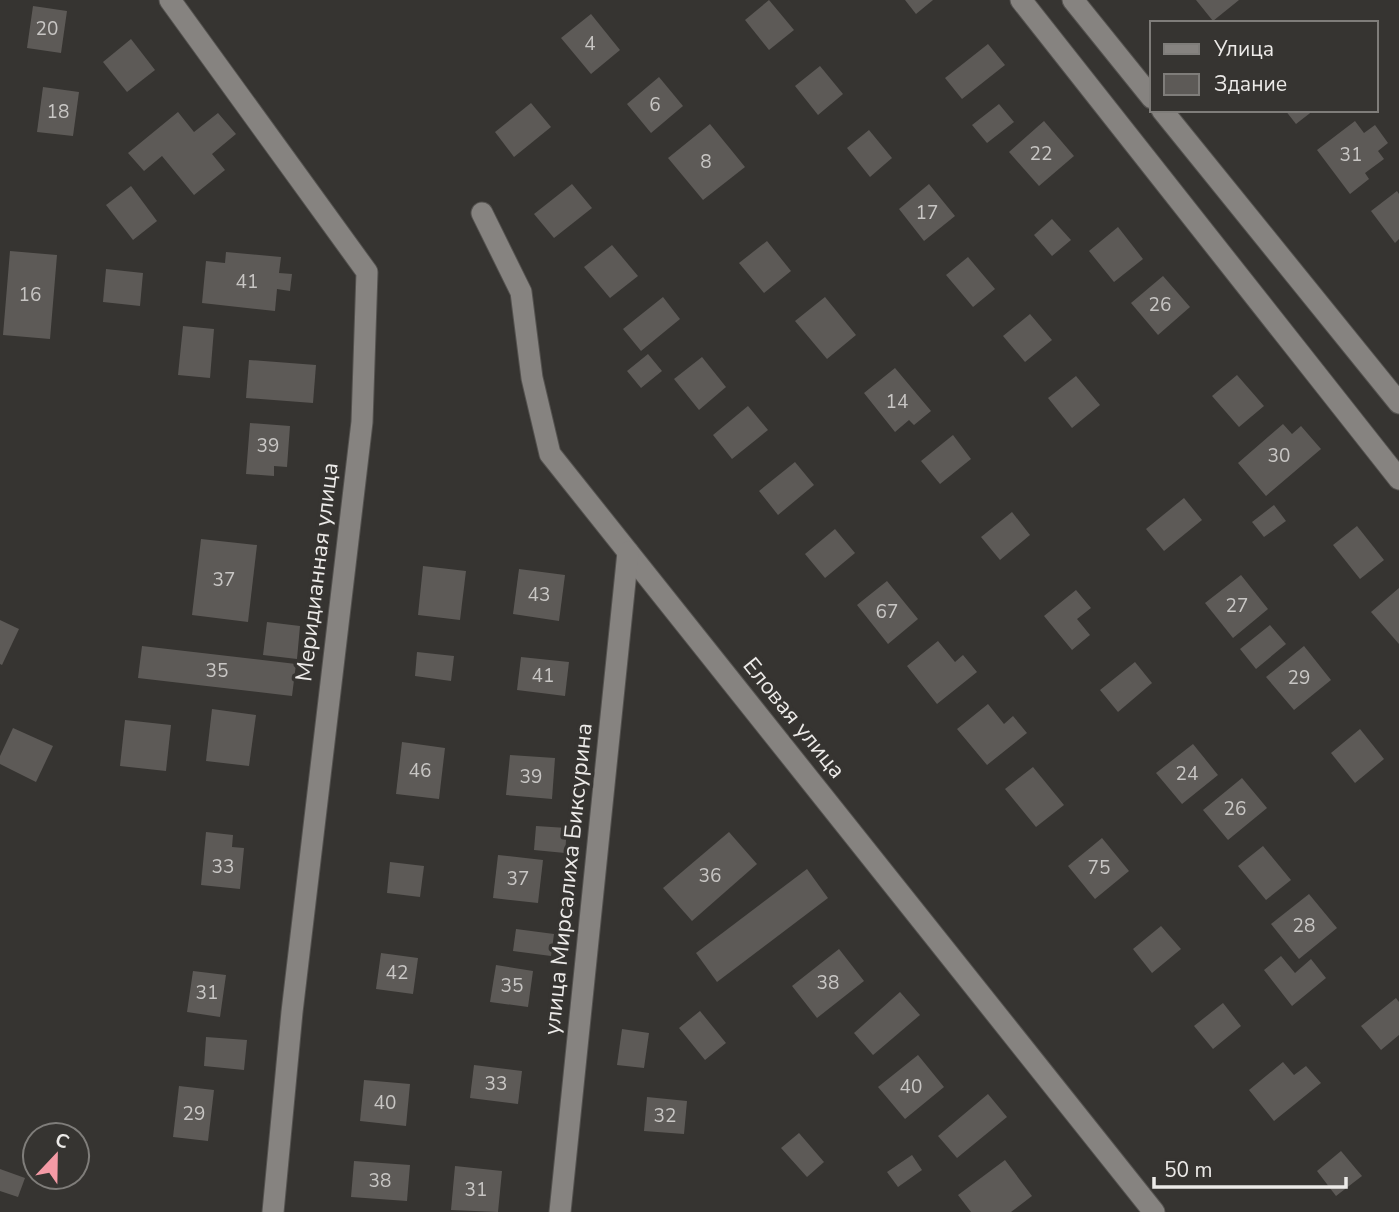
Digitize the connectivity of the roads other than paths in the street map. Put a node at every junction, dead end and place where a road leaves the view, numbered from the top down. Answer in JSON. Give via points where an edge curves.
{"nodes":[{"id":1,"x":170,"y":0,"type":"edge"},
{"id":2,"x":1021,"y":0,"type":"edge"},
{"id":3,"x":1073,"y":0,"type":"edge"},
{"id":4,"x":1150,"y":96,"type":"edge"},
{"id":5,"x":1164,"y":112,"type":"edge"},
{"id":6,"x":482,"y":213,"type":"dead end"},
{"id":7,"x":1399,"y":403,"type":"edge"},
{"id":8,"x":1399,"y":479,"type":"edge"},
{"id":9,"x":628,"y":552,"type":"junction"},
{"id":10,"x":273,"y":1212,"type":"edge"},
{"id":11,"x":560,"y":1212,"type":"edge"},
{"id":12,"x":1154,"y":1212,"type":"edge"}],
"edges":[{"from":1,"to":10,"type":"street","name":"Меридианная улица","via":[[367,272],[362,422],[292,1012]]},
{"from":2,"to":8,"type":"street"},
{"from":3,"to":4,"type":"street"},
{"from":5,"to":7,"type":"street"},
{"from":6,"to":9,"type":"street","name":"Еловая улица","via":[[521,292],[532,378],[550,454]]},
{"from":9,"to":11,"type":"street","name":"улица Мирсалиха Биксурина"},
{"from":9,"to":12,"type":"street","name":"Еловая улица"}]}
